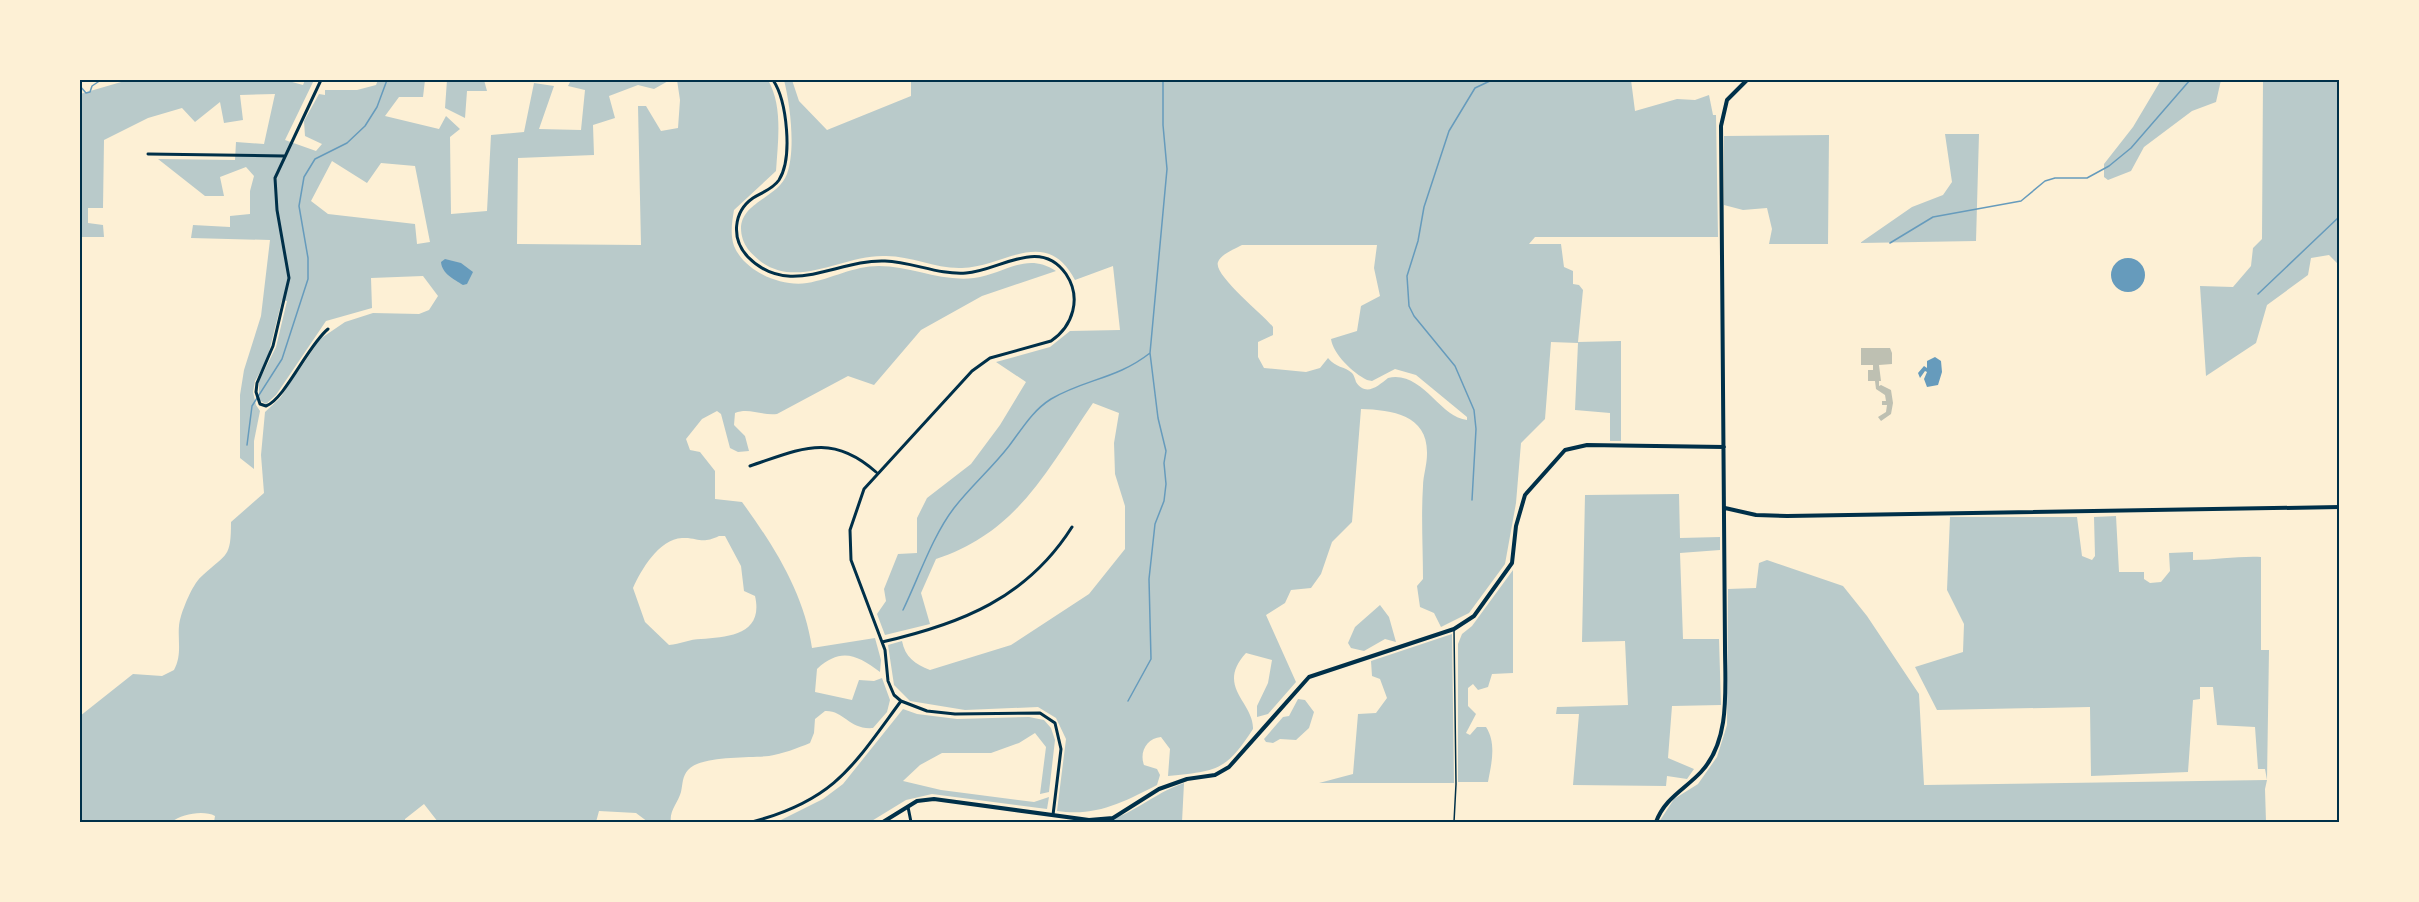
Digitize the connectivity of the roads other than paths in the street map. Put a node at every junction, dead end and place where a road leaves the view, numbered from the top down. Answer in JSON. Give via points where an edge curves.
{"nodes":[{"id":1,"x":321,"y":80,"type":"edge"},
{"id":2,"x":773,"y":80,"type":"edge"},
{"id":3,"x":1747,"y":80,"type":"edge"},
{"id":4,"x":148,"y":154,"type":"dead end"},
{"id":5,"x":284,"y":156,"type":"junction"},
{"id":6,"x":328,"y":329,"type":"dead end"},
{"id":7,"x":1724,"y":447,"type":"junction"},
{"id":8,"x":750,"y":466,"type":"dead end"},
{"id":9,"x":877,"y":472,"type":"junction"},
{"id":10,"x":2340,"y":507,"type":"edge"},
{"id":11,"x":1725,"y":508,"type":"junction"},
{"id":12,"x":1072,"y":527,"type":"dead end"},
{"id":13,"x":1454,"y":629,"type":"junction"},
{"id":14,"x":882,"y":642,"type":"junction"},
{"id":15,"x":901,"y":701,"type":"junction"},
{"id":16,"x":907,"y":806,"type":"junction"},
{"id":17,"x":1053,"y":816,"type":"junction"},
{"id":18,"x":752,"y":822,"type":"edge"},
{"id":19,"x":883,"y":822,"type":"edge"},
{"id":20,"x":911,"y":822,"type":"edge"},
{"id":21,"x":1454,"y":822,"type":"edge"},
{"id":22,"x":1656,"y":822,"type":"edge"}],
"edges":[{"from":1,"to":5,"type":"street"},
{"from":2,"to":9,"type":"street","via":[[786,112],[783,172],[774,186],[744,206],[736,226],[741,248],[759,266],[782,277],[798,278],[882,261],[958,273],[986,270],[1030,255],[1054,263],[1071,284],[1072,317],[1059,335],[1051,341],[990,358],[972,371]]},
{"from":3,"to":7,"type":"street","via":[[1727,100],[1721,126]]},
{"from":4,"to":5,"type":"street"},
{"from":5,"to":6,"type":"street","via":[[275,183],[289,278],[273,346],[257,383],[260,404],[266,406],[276,399]]},
{"from":7,"to":11,"type":"street"},
{"from":7,"to":13,"type":"street","via":[[1587,445],[1565,450],[1521,504],[1512,563],[1474,616]]},
{"from":8,"to":9,"type":"street","via":[[819,446],[848,452]]},
{"from":9,"to":14,"type":"street","via":[[858,501],[849,545],[854,570]]},
{"from":10,"to":11,"type":"street","via":[[1787,516]]},
{"from":11,"to":22,"type":"street","via":[[1723,726],[1704,769],[1668,800]]},
{"from":12,"to":14,"type":"street","via":[[1042,567],[1004,597],[936,628]]},
{"from":13,"to":17,"type":"street","via":[[1310,677],[1253,744],[1224,771],[1159,789],[1103,821]]},
{"from":13,"to":21,"type":"lane"},
{"from":14,"to":15,"type":"street","via":[[888,681]]},
{"from":15,"to":17,"type":"street","via":[[914,708],[946,713],[1029,712],[1049,716],[1058,729],[1061,748]]},
{"from":15,"to":18,"type":"street","via":[[848,773],[832,787],[788,811]]},
{"from":16,"to":17,"type":"street","via":[[934,799]]},
{"from":16,"to":19,"type":"street"},
{"from":16,"to":20,"type":"street"}]}
